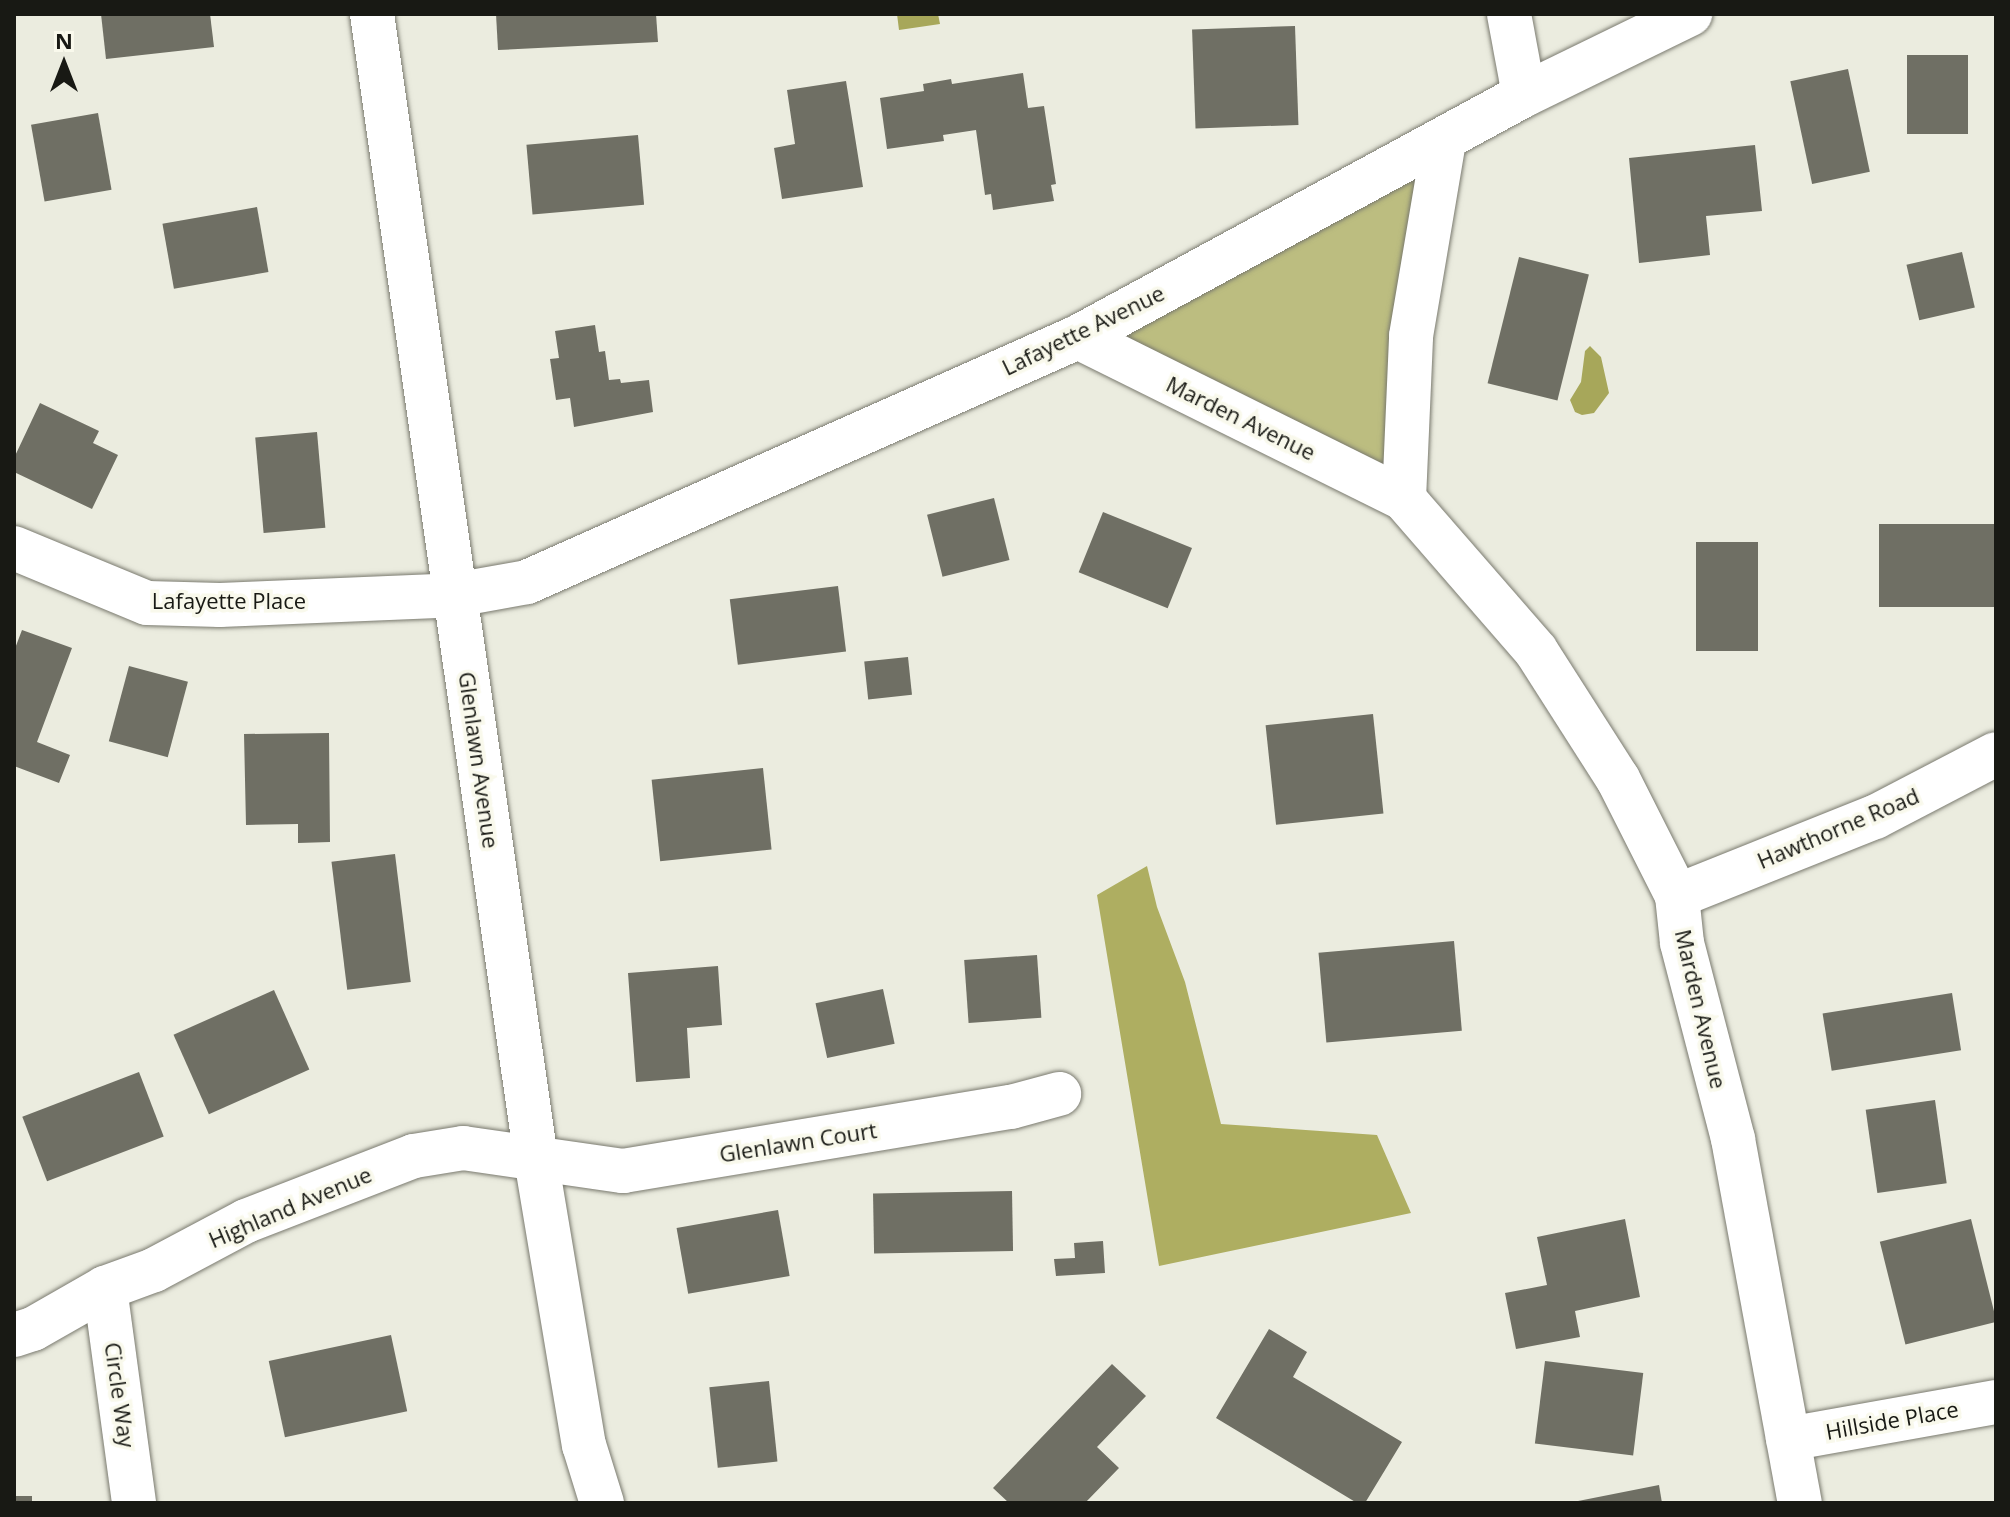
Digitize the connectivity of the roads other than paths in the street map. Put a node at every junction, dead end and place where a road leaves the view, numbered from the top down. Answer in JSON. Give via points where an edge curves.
{"nodes":[{"id":1,"x":372,"y":14,"type":"edge"},
{"id":2,"x":1509,"y":14,"type":"edge"},
{"id":3,"x":1690,"y":14,"type":"edge"},
{"id":4,"x":1524,"y":95,"type":"junction"},
{"id":5,"x":1444,"y":141,"type":"junction"},
{"id":6,"x":1078,"y":337,"type":"junction"},
{"id":7,"x":1404,"y":499,"type":"junction"},
{"id":8,"x":14,"y":548,"type":"edge"},
{"id":9,"x":455,"y":595,"type":"junction"},
{"id":10,"x":1996,"y":754,"type":"edge"},
{"id":11,"x":1677,"y":896,"type":"junction"},
{"id":12,"x":1059,"y":1094,"type":"dead end"},
{"id":13,"x":536,"y":1159,"type":"junction"},
{"id":14,"x":105,"y":1288,"type":"junction"},
{"id":15,"x":14,"y":1335,"type":"edge"},
{"id":16,"x":1996,"y":1402,"type":"edge"},
{"id":17,"x":1788,"y":1439,"type":"junction"},
{"id":18,"x":134,"y":1503,"type":"edge"},
{"id":19,"x":602,"y":1503,"type":"edge"},
{"id":20,"x":1800,"y":1503,"type":"edge"}],
"edges":[{"from":1,"to":9,"type":"street","name":"Glenlawn Avenue"},
{"from":2,"to":4,"type":"street"},
{"from":3,"to":4,"type":"street","name":"Lafayette Avenue"},
{"from":4,"to":5,"type":"street","name":"Lafayette Avenue"},
{"from":5,"to":6,"type":"street","name":"Lafayette Avenue"},
{"from":5,"to":7,"type":"street","via":[[1411,336]]},
{"from":6,"to":7,"type":"street","name":"Marden Avenue"},
{"from":6,"to":9,"type":"street","name":"Lafayette Avenue","via":[[527,582]]},
{"from":7,"to":11,"type":"street","name":"Marden Avenue","via":[[1536,651],[1618,779]]},
{"from":8,"to":9,"type":"street","name":"Lafayette Place","via":[[147,603]]},
{"from":9,"to":13,"type":"street","name":"Glenlawn Avenue"},
{"from":10,"to":11,"type":"street","name":"Hawthorne Road","via":[[1875,817]]},
{"from":11,"to":17,"type":"street","name":"Marden Avenue","via":[[1682,943],[1733,1139]]},
{"from":12,"to":13,"type":"street","name":"Glenlawn Court","via":[[1011,1107],[623,1171]]},
{"from":13,"to":14,"type":"street","name":"Highland Avenue","via":[[463,1148],[414,1156],[246,1221],[154,1270]]},
{"from":13,"to":19,"type":"street","name":"Glenlawn Avenue","via":[[584,1445]]},
{"from":14,"to":15,"type":"street","name":"Highland Avenue"},
{"from":14,"to":18,"type":"street","name":"Circle Way"},
{"from":16,"to":17,"type":"street","name":"Hillside Place"},
{"from":17,"to":20,"type":"street","name":"Marden Avenue"}]}
